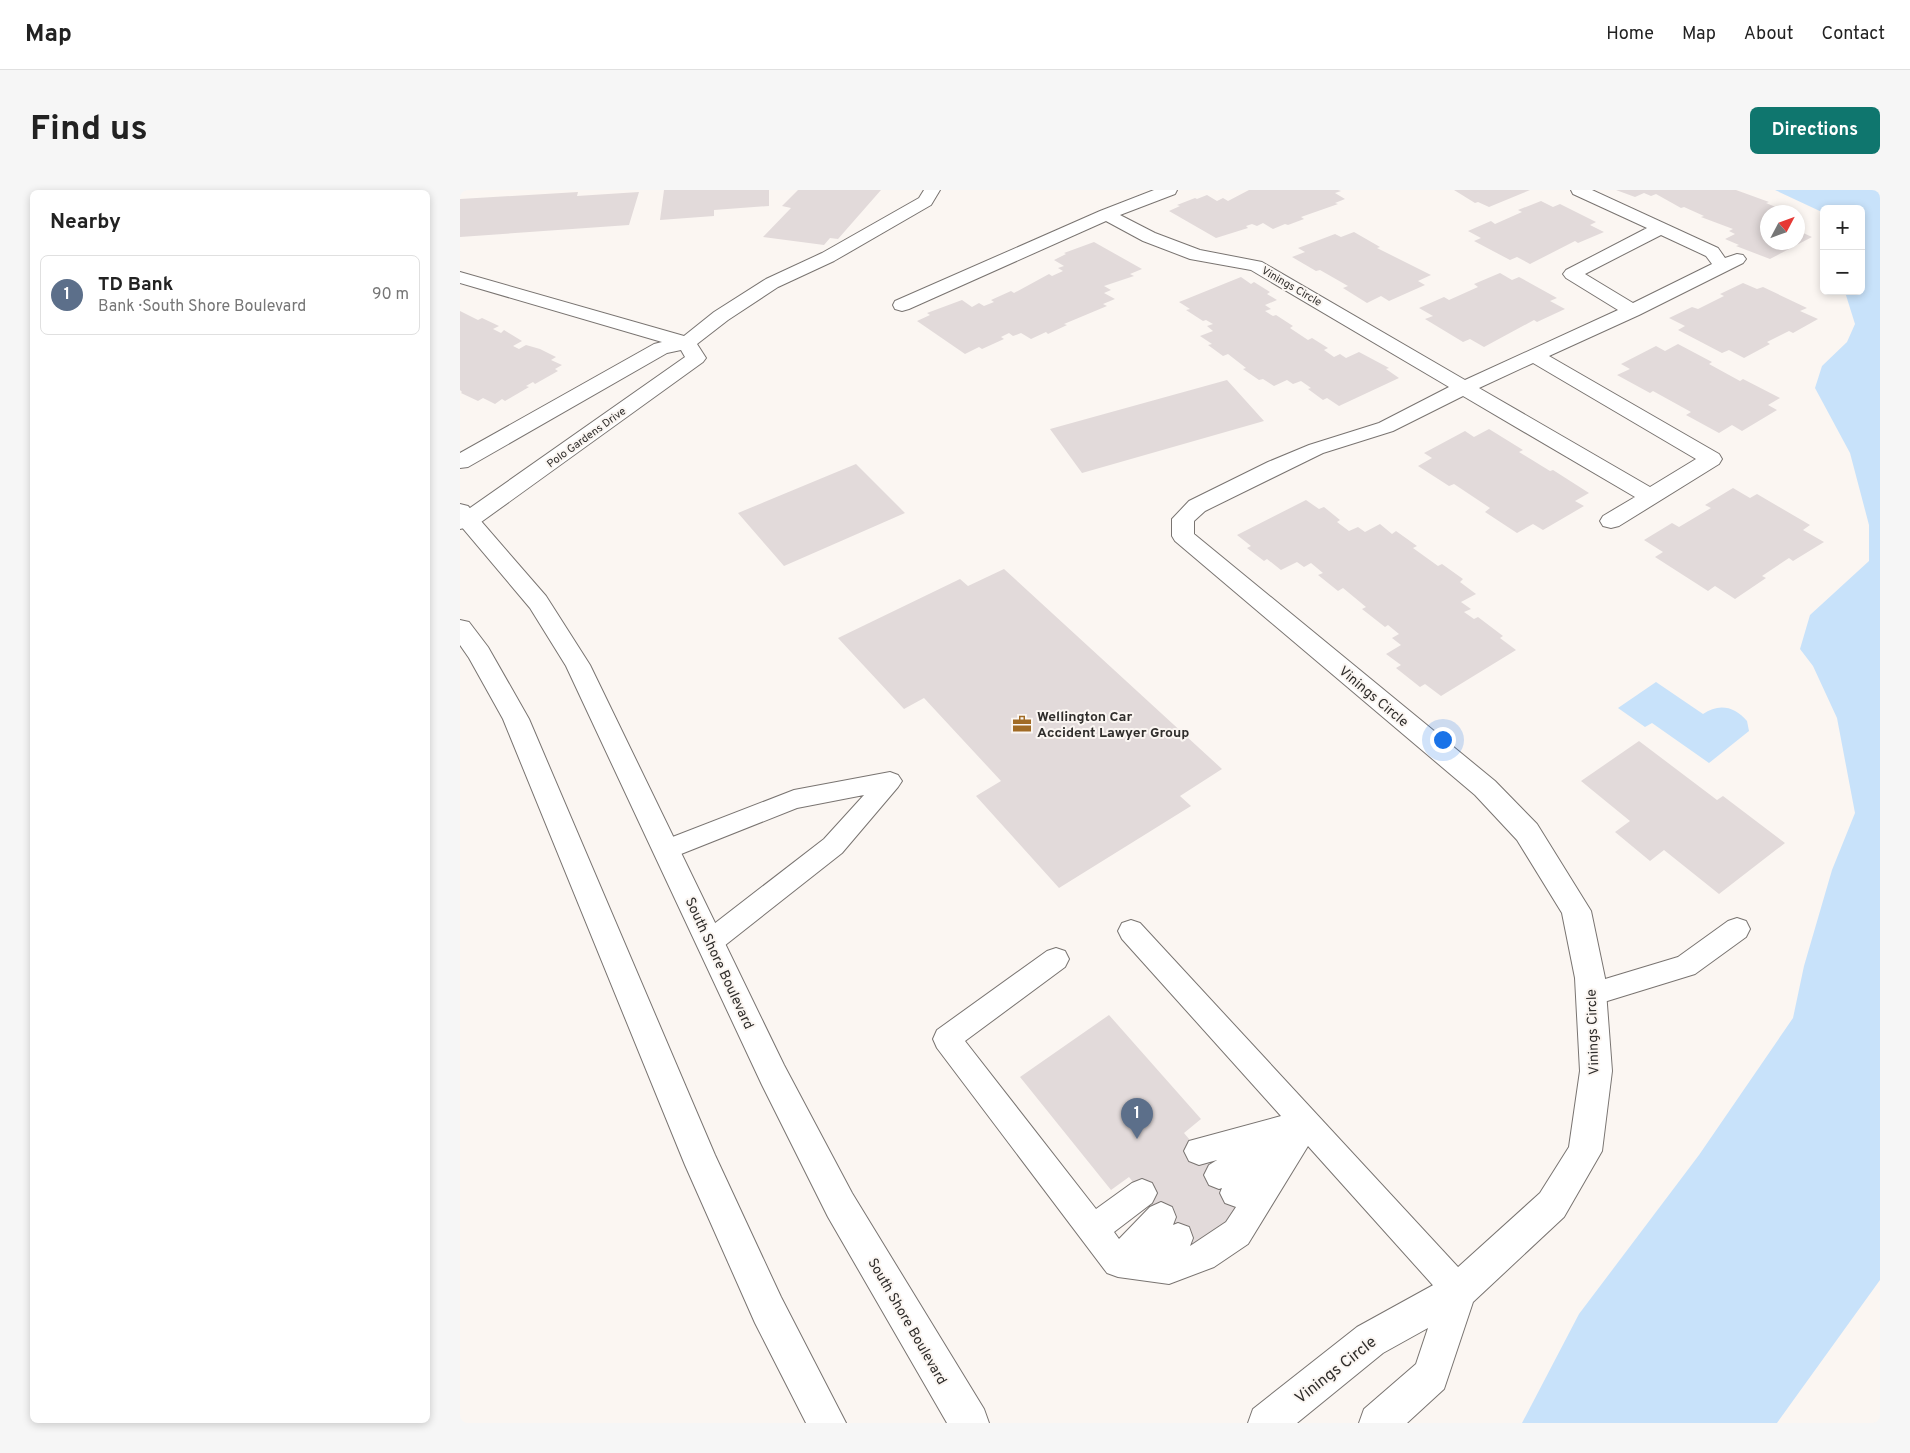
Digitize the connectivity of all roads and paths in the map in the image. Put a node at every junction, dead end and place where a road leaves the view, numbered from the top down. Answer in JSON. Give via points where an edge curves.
{"nodes":[{"id":1,"x":932,"y":190,"type":"edge"},
{"id":2,"x":1169,"y":190,"type":"edge"},
{"id":3,"x":1579,"y":190,"type":"edge"},
{"id":4,"x":1106,"y":215,"type":"junction"},
{"id":5,"x":1660,"y":228,"type":"junction"},
{"id":6,"x":460,"y":277,"type":"edge"},
{"id":7,"x":902,"y":305,"type":"dead end"},
{"id":8,"x":1632,"y":311,"type":"junction"},
{"id":9,"x":687,"y":343,"type":"junction"},
{"id":10,"x":1533,"y":355,"type":"junction"},
{"id":11,"x":1465,"y":387,"type":"junction"},
{"id":12,"x":460,"y":462,"type":"edge"},
{"id":13,"x":1651,"y":497,"type":"junction"},
{"id":14,"x":463,"y":518,"type":"edge"},
{"id":15,"x":1611,"y":521,"type":"dead end"},
{"id":16,"x":460,"y":628,"type":"edge"},
{"id":17,"x":666,"y":850,"type":"junction"},
{"id":18,"x":1737,"y":929,"type":"dead end"},
{"id":19,"x":1131,"y":931,"type":"dead end"},
{"id":20,"x":710,"y":942,"type":"junction"},
{"id":21,"x":1056,"y":959,"type":"dead end"},
{"id":22,"x":1591,"y":994,"type":"junction"},
{"id":23,"x":1306,"y":1123,"type":"junction"},
{"id":24,"x":1199,"y":1151,"type":"dead end"},
{"id":25,"x":1227,"y":1184,"type":"dead end"},
{"id":26,"x":1142,"y":1193,"type":"dead end"},
{"id":27,"x":1170,"y":1228,"type":"dead end"},
{"id":28,"x":1093,"y":1229,"type":"junction"},
{"id":29,"x":1118,"y":1262,"type":"junction"},
{"id":30,"x":1459,"y":1291,"type":"junction"},
{"id":31,"x":827,"y":1423,"type":"edge"},
{"id":32,"x":970,"y":1423,"type":"edge"},
{"id":33,"x":1267,"y":1423,"type":"edge"},
{"id":34,"x":1378,"y":1423,"type":"edge"}],
"edges":[{"from":1,"to":9,"type":"street","via":[[925,201],[828,257],[772,283]]},
{"from":2,"to":4,"type":"street"},
{"from":3,"to":5,"type":"street","name":"Vinings Circle"},
{"from":4,"to":7,"type":"street"},
{"from":4,"to":11,"type":"street","name":"Vinings Circle","via":[[1149,237],[1196,255],[1256,266]]},
{"from":5,"to":8,"type":"street","via":[[1572,274]]},
{"from":5,"to":8,"type":"street","name":"Vinings Circle","via":[[1729,263]]},
{"from":6,"to":9,"type":"street"},
{"from":8,"to":10,"type":"street","name":"Vinings Circle"},
{"from":9,"to":12,"type":"street","via":[[661,348]]},
{"from":9,"to":14,"type":"street","name":"Polo Gardens Drive","via":[[696,358]]},
{"from":10,"to":11,"type":"street","name":"Vinings Circle"},
{"from":10,"to":13,"type":"street","via":[[1711,459]]},
{"from":11,"to":13,"type":"street","name":"Vinings Circle"},
{"from":11,"to":22,"type":"street","name":"Vinings Circle","via":[[1386,427],[1316,449],[1196,506],[1183,519],[1183,536],[1485,788],[1527,832],[1576,911]]},
{"from":13,"to":15,"type":"street"},
{"from":14,"to":17,"type":"street","name":"South Shore Boulevard","via":[[538,602],[578,665]]},
{"from":16,"to":31,"type":"street","via":[[479,653],[516,719],[702,1165],[768,1310]]},
{"from":17,"to":20,"type":"street","name":"South Shore Boulevard"},
{"from":17,"to":20,"type":"lane","via":[[794,799],[890,781],[833,846]]},
{"from":18,"to":22,"type":"lane","via":[[1686,966]]},
{"from":19,"to":23,"type":"lane"},
{"from":20,"to":32,"type":"street","name":"South Shore Boulevard","via":[[840,1205]]},
{"from":21,"to":28,"type":"lane","via":[[947,1039]]},
{"from":22,"to":30,"type":"street","name":"Vinings Circle","via":[[1596,1071],[1585,1152],[1552,1205]]},
{"from":23,"to":24,"type":"lane"},
{"from":23,"to":25,"type":"lane"},
{"from":23,"to":29,"type":"lane","via":[[1238,1233],[1203,1256],[1169,1269]]},
{"from":23,"to":30,"type":"lane"},
{"from":26,"to":28,"type":"lane"},
{"from":27,"to":29,"type":"lane"},
{"from":28,"to":29,"type":"lane"},
{"from":30,"to":33,"type":"street","name":"Vinings Circle","via":[[1370,1340]]},
{"from":30,"to":34,"type":"street","name":"Vinings Circle","via":[[1430,1376]]}]}
